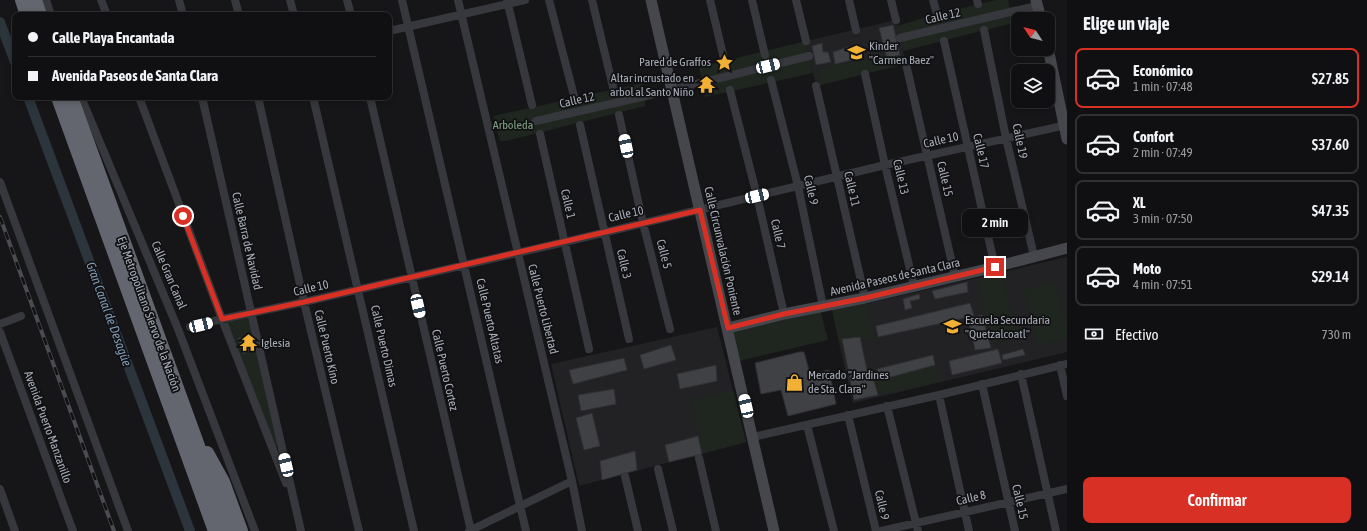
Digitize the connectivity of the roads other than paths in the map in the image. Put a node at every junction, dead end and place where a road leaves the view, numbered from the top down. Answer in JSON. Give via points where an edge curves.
{"nodes":[{"id":1,"x":22,"y":0,"type":"edge"},
{"id":2,"x":35,"y":0,"type":"edge"},
{"id":3,"x":46,"y":0,"type":"edge"},
{"id":4,"x":101,"y":0,"type":"edge"},
{"id":5,"x":179,"y":0,"type":"edge"},
{"id":6,"x":235,"y":0,"type":"edge"},
{"id":7,"x":290,"y":0,"type":"edge"},
{"id":8,"x":348,"y":0,"type":"edge"},
{"id":9,"x":402,"y":0,"type":"edge"},
{"id":10,"x":458,"y":0,"type":"edge"},
{"id":11,"x":525,"y":0,"type":"edge"},
{"id":12,"x":549,"y":0,"type":"edge"},
{"id":13,"x":592,"y":0,"type":"edge"},
{"id":14,"x":650,"y":0,"type":"edge"},
{"id":15,"x":710,"y":0,"type":"edge"},
{"id":16,"x":752,"y":0,"type":"edge"},
{"id":17,"x":796,"y":0,"type":"edge"},
{"id":18,"x":849,"y":0,"type":"edge"},
{"id":19,"x":891,"y":0,"type":"edge"},
{"id":20,"x":933,"y":0,"type":"edge"},
{"id":21,"x":508,"y":2,"type":"edge"},
{"id":22,"x":1037,"y":3,"type":"edge"},
{"id":23,"x":26,"y":12,"type":"edge"},
{"id":24,"x":39,"y":12,"type":"edge"},
{"id":25,"x":50,"y":12,"type":"edge"},
{"id":26,"x":106,"y":12,"type":"edge"},
{"id":27,"x":182,"y":12,"type":"edge"},
{"id":28,"x":238,"y":12,"type":"edge"},
{"id":29,"x":293,"y":12,"type":"edge"},
{"id":30,"x":350,"y":12,"type":"edge"},
{"id":31,"x":937,"y":14,"type":"dead end"},
{"id":32,"x":462,"y":15,"type":"junction"},
{"id":33,"x":896,"y":20,"type":"dead end"},
{"id":34,"x":408,"y":27,"type":"junction"},
{"id":35,"x":392,"y":30,"type":"edge"},
{"id":36,"x":856,"y":30,"type":"dead end"},
{"id":37,"x":984,"y":30,"type":"dead end"},
{"id":38,"x":900,"y":38,"type":"dead end"},
{"id":39,"x":806,"y":41,"type":"dead end"},
{"id":40,"x":944,"y":41,"type":"dead end"},
{"id":41,"x":765,"y":55,"type":"dead end"},
{"id":42,"x":809,"y":56,"type":"dead end"},
{"id":43,"x":1050,"y":56,"type":"edge"},
{"id":44,"x":724,"y":63,"type":"dead end"},
{"id":45,"x":906,"y":64,"type":"dead end"},
{"id":46,"x":865,"y":74,"type":"dead end"},
{"id":47,"x":771,"y":80,"type":"dead end"},
{"id":48,"x":816,"y":86,"type":"dead end"},
{"id":49,"x":613,"y":87,"type":"dead end"},
{"id":50,"x":672,"y":90,"type":"junction"},
{"id":51,"x":730,"y":90,"type":"dead end"},
{"id":52,"x":574,"y":96,"type":"dead end"},
{"id":53,"x":59,"y":100,"type":"edge"},
{"id":54,"x":72,"y":100,"type":"edge"},
{"id":55,"x":82,"y":100,"type":"edge"},
{"id":56,"x":140,"y":100,"type":"edge"},
{"id":57,"x":203,"y":100,"type":"edge"},
{"id":58,"x":259,"y":100,"type":"edge"},
{"id":59,"x":314,"y":100,"type":"edge"},
{"id":60,"x":371,"y":100,"type":"edge"},
{"id":61,"x":532,"y":105,"type":"dead end"},
{"id":62,"x":619,"y":115,"type":"dead end"},
{"id":63,"x":536,"y":122,"type":"dead end"},
{"id":64,"x":580,"y":125,"type":"dead end"},
{"id":65,"x":1065,"y":125,"type":"edge"},
{"id":66,"x":540,"y":134,"type":"dead end"},
{"id":67,"x":1006,"y":138,"type":"junction"},
{"id":68,"x":1067,"y":139,"type":"edge"},
{"id":69,"x":967,"y":146,"type":"junction"},
{"id":70,"x":928,"y":156,"type":"junction"},
{"id":71,"x":885,"y":166,"type":"junction"},
{"id":72,"x":837,"y":177,"type":"junction"},
{"id":73,"x":0,"y":182,"type":"edge"},
{"id":74,"x":798,"y":186,"type":"junction"},
{"id":75,"x":757,"y":196,"type":"junction"},
{"id":76,"x":700,"y":210,"type":"junction"},
{"id":77,"x":644,"y":223,"type":"junction"},
{"id":78,"x":604,"y":232,"type":"junction"},
{"id":79,"x":565,"y":242,"type":"junction"},
{"id":80,"x":1067,"y":248,"type":"edge"},
{"id":81,"x":517,"y":252,"type":"junction"},
{"id":82,"x":1034,"y":256,"type":"junction"},
{"id":83,"x":464,"y":264,"type":"junction"},
{"id":84,"x":995,"y":267,"type":"junction"},
{"id":85,"x":955,"y":276,"type":"junction"},
{"id":86,"x":411,"y":277,"type":"junction"},
{"id":87,"x":914,"y":286,"type":"junction"},
{"id":88,"x":358,"y":289,"type":"junction"},
{"id":89,"x":865,"y":298,"type":"junction"},
{"id":90,"x":304,"y":302,"type":"junction"},
{"id":91,"x":823,"y":306,"type":"junction"},
{"id":92,"x":251,"y":313,"type":"junction"},
{"id":93,"x":784,"y":314,"type":"junction"},
{"id":94,"x":21,"y":316,"type":"dead end"},
{"id":95,"x":222,"y":319,"type":"junction"},
{"id":96,"x":0,"y":324,"type":"edge"},
{"id":97,"x":190,"y":328,"type":"dead end"},
{"id":98,"x":728,"y":328,"type":"junction"},
{"id":99,"x":670,"y":329,"type":"dead end"},
{"id":100,"x":0,"y":332,"type":"edge"},
{"id":101,"x":629,"y":339,"type":"dead end"},
{"id":102,"x":589,"y":349,"type":"dead end"},
{"id":103,"x":1064,"y":364,"type":"edge"},
{"id":104,"x":1021,"y":374,"type":"junction"},
{"id":105,"x":982,"y":384,"type":"junction"},
{"id":106,"x":939,"y":395,"type":"junction"},
{"id":107,"x":1067,"y":396,"type":"edge"},
{"id":108,"x":887,"y":406,"type":"junction"},
{"id":109,"x":848,"y":415,"type":"junction"},
{"id":110,"x":187,"y":419,"type":"junction"},
{"id":111,"x":807,"y":425,"type":"junction"},
{"id":112,"x":752,"y":437,"type":"junction"},
{"id":113,"x":699,"y":458,"type":"dead end"},
{"id":114,"x":658,"y":468,"type":"dead end"},
{"id":115,"x":625,"y":476,"type":"dead end"},
{"id":116,"x":572,"y":481,"type":"junction"},
{"id":117,"x":0,"y":489,"type":"edge"},
{"id":118,"x":1067,"y":489,"type":"edge"},
{"id":119,"x":1047,"y":494,"type":"junction"},
{"id":120,"x":1008,"y":502,"type":"junction"},
{"id":121,"x":520,"y":507,"type":"junction"},
{"id":122,"x":296,"y":510,"type":"junction"},
{"id":123,"x":964,"y":512,"type":"junction"},
{"id":124,"x":917,"y":527,"type":"edge"},
{"id":125,"x":15,"y":531,"type":"edge"},
{"id":126,"x":73,"y":531,"type":"edge"},
{"id":127,"x":128,"y":531,"type":"edge"},
{"id":128,"x":215,"y":531,"type":"edge"},
{"id":129,"x":229,"y":531,"type":"edge"},
{"id":130,"x":241,"y":531,"type":"edge"},
{"id":131,"x":255,"y":531,"type":"edge"},
{"id":132,"x":301,"y":531,"type":"edge"},
{"id":133,"x":359,"y":531,"type":"edge"},
{"id":134,"x":414,"y":531,"type":"edge"},
{"id":135,"x":470,"y":531,"type":"edge"},
{"id":136,"x":526,"y":531,"type":"edge"},
{"id":137,"x":582,"y":531,"type":"edge"},
{"id":138,"x":638,"y":531,"type":"edge"},
{"id":139,"x":673,"y":531,"type":"edge"},
{"id":140,"x":716,"y":531,"type":"edge"},
{"id":141,"x":774,"y":531,"type":"edge"},
{"id":142,"x":834,"y":531,"type":"edge"},
{"id":143,"x":876,"y":531,"type":"edge"},
{"id":144,"x":881,"y":531,"type":"edge"},
{"id":145,"x":969,"y":531,"type":"edge"},
{"id":146,"x":1015,"y":531,"type":"edge"},
{"id":147,"x":1056,"y":531,"type":"edge"}],
"edges":[{"from":1,"to":23,"type":"highway"},
{"from":2,"to":24,"type":"highway"},
{"from":3,"to":25,"type":"street"},
{"from":4,"to":26,"type":"street"},
{"from":5,"to":27,"type":"street"},
{"from":6,"to":28,"type":"street"},
{"from":7,"to":29,"type":"street"},
{"from":8,"to":30,"type":"street"},
{"from":9,"to":34,"type":"street","name":"Calle Puerto Altatas"},
{"from":10,"to":32,"type":"street","name":"Calle Puerto Libertad"},
{"from":11,"to":21,"type":"street"},
{"from":12,"to":52,"type":"street"},
{"from":13,"to":49,"type":"street"},
{"from":14,"to":50,"type":"street","name":"Calle Circunvalación Poniente"},
{"from":15,"to":44,"type":"street"},
{"from":16,"to":41,"type":"street"},
{"from":17,"to":39,"type":"street"},
{"from":18,"to":36,"type":"street"},
{"from":19,"to":33,"type":"street"},
{"from":20,"to":31,"type":"street"},
{"from":21,"to":32,"type":"street"},
{"from":21,"to":61,"type":"street"},
{"from":22,"to":38,"type":"street","name":"Calle 12"},
{"from":32,"to":34,"type":"street"},
{"from":32,"to":81,"type":"street","name":"Calle Puerto Libertad"},
{"from":34,"to":35,"type":"street"},
{"from":34,"to":83,"type":"street","name":"Calle Puerto Altatas"},
{"from":37,"to":67,"type":"street","name":"Calle 19"},
{"from":40,"to":69,"type":"street","name":"Calle 17"},
{"from":42,"to":50,"type":"street","name":"Calle 12"},
{"from":43,"to":65,"type":"street"},
{"from":45,"to":70,"type":"street","name":"Calle 15"},
{"from":46,"to":71,"type":"street","name":"Calle 13"},
{"from":47,"to":74,"type":"street","name":"Calle 9"},
{"from":48,"to":72,"type":"street","name":"Calle 11"},
{"from":50,"to":63,"type":"street","name":"Calle 12"},
{"from":50,"to":76,"type":"street","name":"Calle Circunvalación Poniente"},
{"from":51,"to":75,"type":"street","name":"Calle 7"},
{"from":53,"to":128,"type":"highway","name":"Eje Metropolitano Siervo de la Nación"},
{"from":54,"to":110,"type":"highway","name":"Eje Metropolitano Siervo de la Nación"},
{"from":55,"to":131,"type":"street","name":"Calle Gran Canal","via":[[178,329]]},
{"from":56,"to":95,"type":"street"},
{"from":57,"to":92,"type":"street","name":"Calle Barra de Navidad"},
{"from":58,"to":90,"type":"street","name":"Calle Puerto Kino"},
{"from":59,"to":88,"type":"street","name":"Calle Puerto Dimas"},
{"from":60,"to":86,"type":"street","name":"Calle Puerto Cortez"},
{"from":62,"to":77,"type":"street","name":"Calle 5"},
{"from":64,"to":78,"type":"street","name":"Calle 3"},
{"from":65,"to":67,"type":"street","name":"Calle 10"},
{"from":65,"to":68,"type":"street"},
{"from":66,"to":79,"type":"street","name":"Calle 1"},
{"from":67,"to":69,"type":"street","name":"Calle 10"},
{"from":67,"to":82,"type":"street","name":"Calle 19"},
{"from":69,"to":70,"type":"street","name":"Calle 10"},
{"from":69,"to":84,"type":"street","name":"Calle 17"},
{"from":70,"to":71,"type":"street","name":"Calle 10"},
{"from":70,"to":85,"type":"street","name":"Calle 15"},
{"from":71,"to":72,"type":"street","name":"Calle 10"},
{"from":71,"to":87,"type":"street","name":"Calle 13"},
{"from":72,"to":74,"type":"street","name":"Calle 10"},
{"from":72,"to":89,"type":"street","name":"Calle 11"},
{"from":73,"to":127,"type":"street"},
{"from":74,"to":75,"type":"street","name":"Calle 10"},
{"from":74,"to":91,"type":"street","name":"Calle 9"},
{"from":75,"to":76,"type":"street","name":"Calle 10"},
{"from":75,"to":93,"type":"street","name":"Calle 7"},
{"from":76,"to":77,"type":"street","name":"Calle 10"},
{"from":76,"to":98,"type":"street","name":"Calle Circunvalación Poniente"},
{"from":77,"to":78,"type":"street","name":"Calle 10"},
{"from":77,"to":99,"type":"street","name":"Calle 5"},
{"from":78,"to":79,"type":"street","name":"Calle 10"},
{"from":78,"to":101,"type":"street","name":"Calle 3"},
{"from":79,"to":81,"type":"street","name":"Calle 10"},
{"from":79,"to":102,"type":"street","name":"Calle 1"},
{"from":80,"to":82,"type":"street","name":"Avenida Paseos de Santa Clara"},
{"from":81,"to":83,"type":"street","name":"Calle 10"},
{"from":81,"to":116,"type":"street","name":"Calle Puerto Libertad"},
{"from":82,"to":84,"type":"street","name":"Avenida Paseos de Santa Clara"},
{"from":83,"to":86,"type":"street","name":"Calle 10"},
{"from":83,"to":121,"type":"street","name":"Calle Puerto Altatas"},
{"from":84,"to":85,"type":"street","name":"Avenida Paseos de Santa Clara"},
{"from":85,"to":87,"type":"street","name":"Avenida Paseos de Santa Clara"},
{"from":86,"to":88,"type":"street","name":"Calle 10"},
{"from":86,"to":135,"type":"street","name":"Calle Puerto Cortez"},
{"from":87,"to":89,"type":"street","name":"Avenida Paseos de Santa Clara"},
{"from":88,"to":90,"type":"street","name":"Calle 10"},
{"from":88,"to":134,"type":"street","name":"Calle Puerto Dimas"},
{"from":89,"to":91,"type":"street","name":"Avenida Paseos de Santa Clara"},
{"from":90,"to":92,"type":"street","name":"Calle 10"},
{"from":90,"to":133,"type":"street","name":"Calle Puerto Kino"},
{"from":91,"to":93,"type":"street","name":"Avenida Paseos de Santa Clara"},
{"from":92,"to":95,"type":"street","name":"Calle 10"},
{"from":92,"to":122,"type":"street","name":"Calle Barra de Navidad"},
{"from":93,"to":98,"type":"street","name":"Avenida Paseos de Santa Clara"},
{"from":94,"to":96,"type":"street"},
{"from":95,"to":97,"type":"street","name":"Calle 10"},
{"from":95,"to":122,"type":"street"},
{"from":98,"to":112,"type":"street","name":"Calle Circunvalación Poniente"},
{"from":100,"to":126,"type":"street","name":"Avenida Puerto Manzanillo"},
{"from":103,"to":104,"type":"street"},
{"from":103,"to":107,"type":"street"},
{"from":104,"to":105,"type":"street"},
{"from":104,"to":119,"type":"street"},
{"from":105,"to":106,"type":"street"},
{"from":105,"to":120,"type":"street","name":"Calle 15"},
{"from":106,"to":108,"type":"street"},
{"from":106,"to":123,"type":"street"},
{"from":108,"to":109,"type":"street"},
{"from":108,"to":124,"type":"street"},
{"from":109,"to":111,"type":"street"},
{"from":109,"to":143,"type":"street","name":"Calle 9"},
{"from":110,"to":129,"type":"highway","name":"Eje Metropolitano Siervo de la Nación"},
{"from":110,"to":130,"type":"highway","via":[[198,434],[223,482]]},
{"from":111,"to":112,"type":"street"},
{"from":111,"to":142,"type":"street"},
{"from":112,"to":141,"type":"street","name":"Calle Circunvalación Poniente"},
{"from":113,"to":140,"type":"street"},
{"from":114,"to":139,"type":"street"},
{"from":115,"to":138,"type":"street"},
{"from":116,"to":121,"type":"street"},
{"from":116,"to":137,"type":"street","name":"Calle Puerto Libertad"},
{"from":117,"to":125,"type":"street"},
{"from":118,"to":119,"type":"street","name":"Calle 8"},
{"from":119,"to":120,"type":"street","name":"Calle 8"},
{"from":119,"to":147,"type":"street"},
{"from":120,"to":123,"type":"street","name":"Calle 8"},
{"from":120,"to":146,"type":"street","name":"Calle 15"},
{"from":121,"to":135,"type":"street"},
{"from":121,"to":136,"type":"street","name":"Calle Puerto Altatas"},
{"from":122,"to":132,"type":"street","name":"Calle Barra de Navidad"},
{"from":123,"to":124,"type":"street","name":"Calle 8"},
{"from":123,"to":145,"type":"street"},
{"from":124,"to":144,"type":"street","name":"Calle 8"}]}
